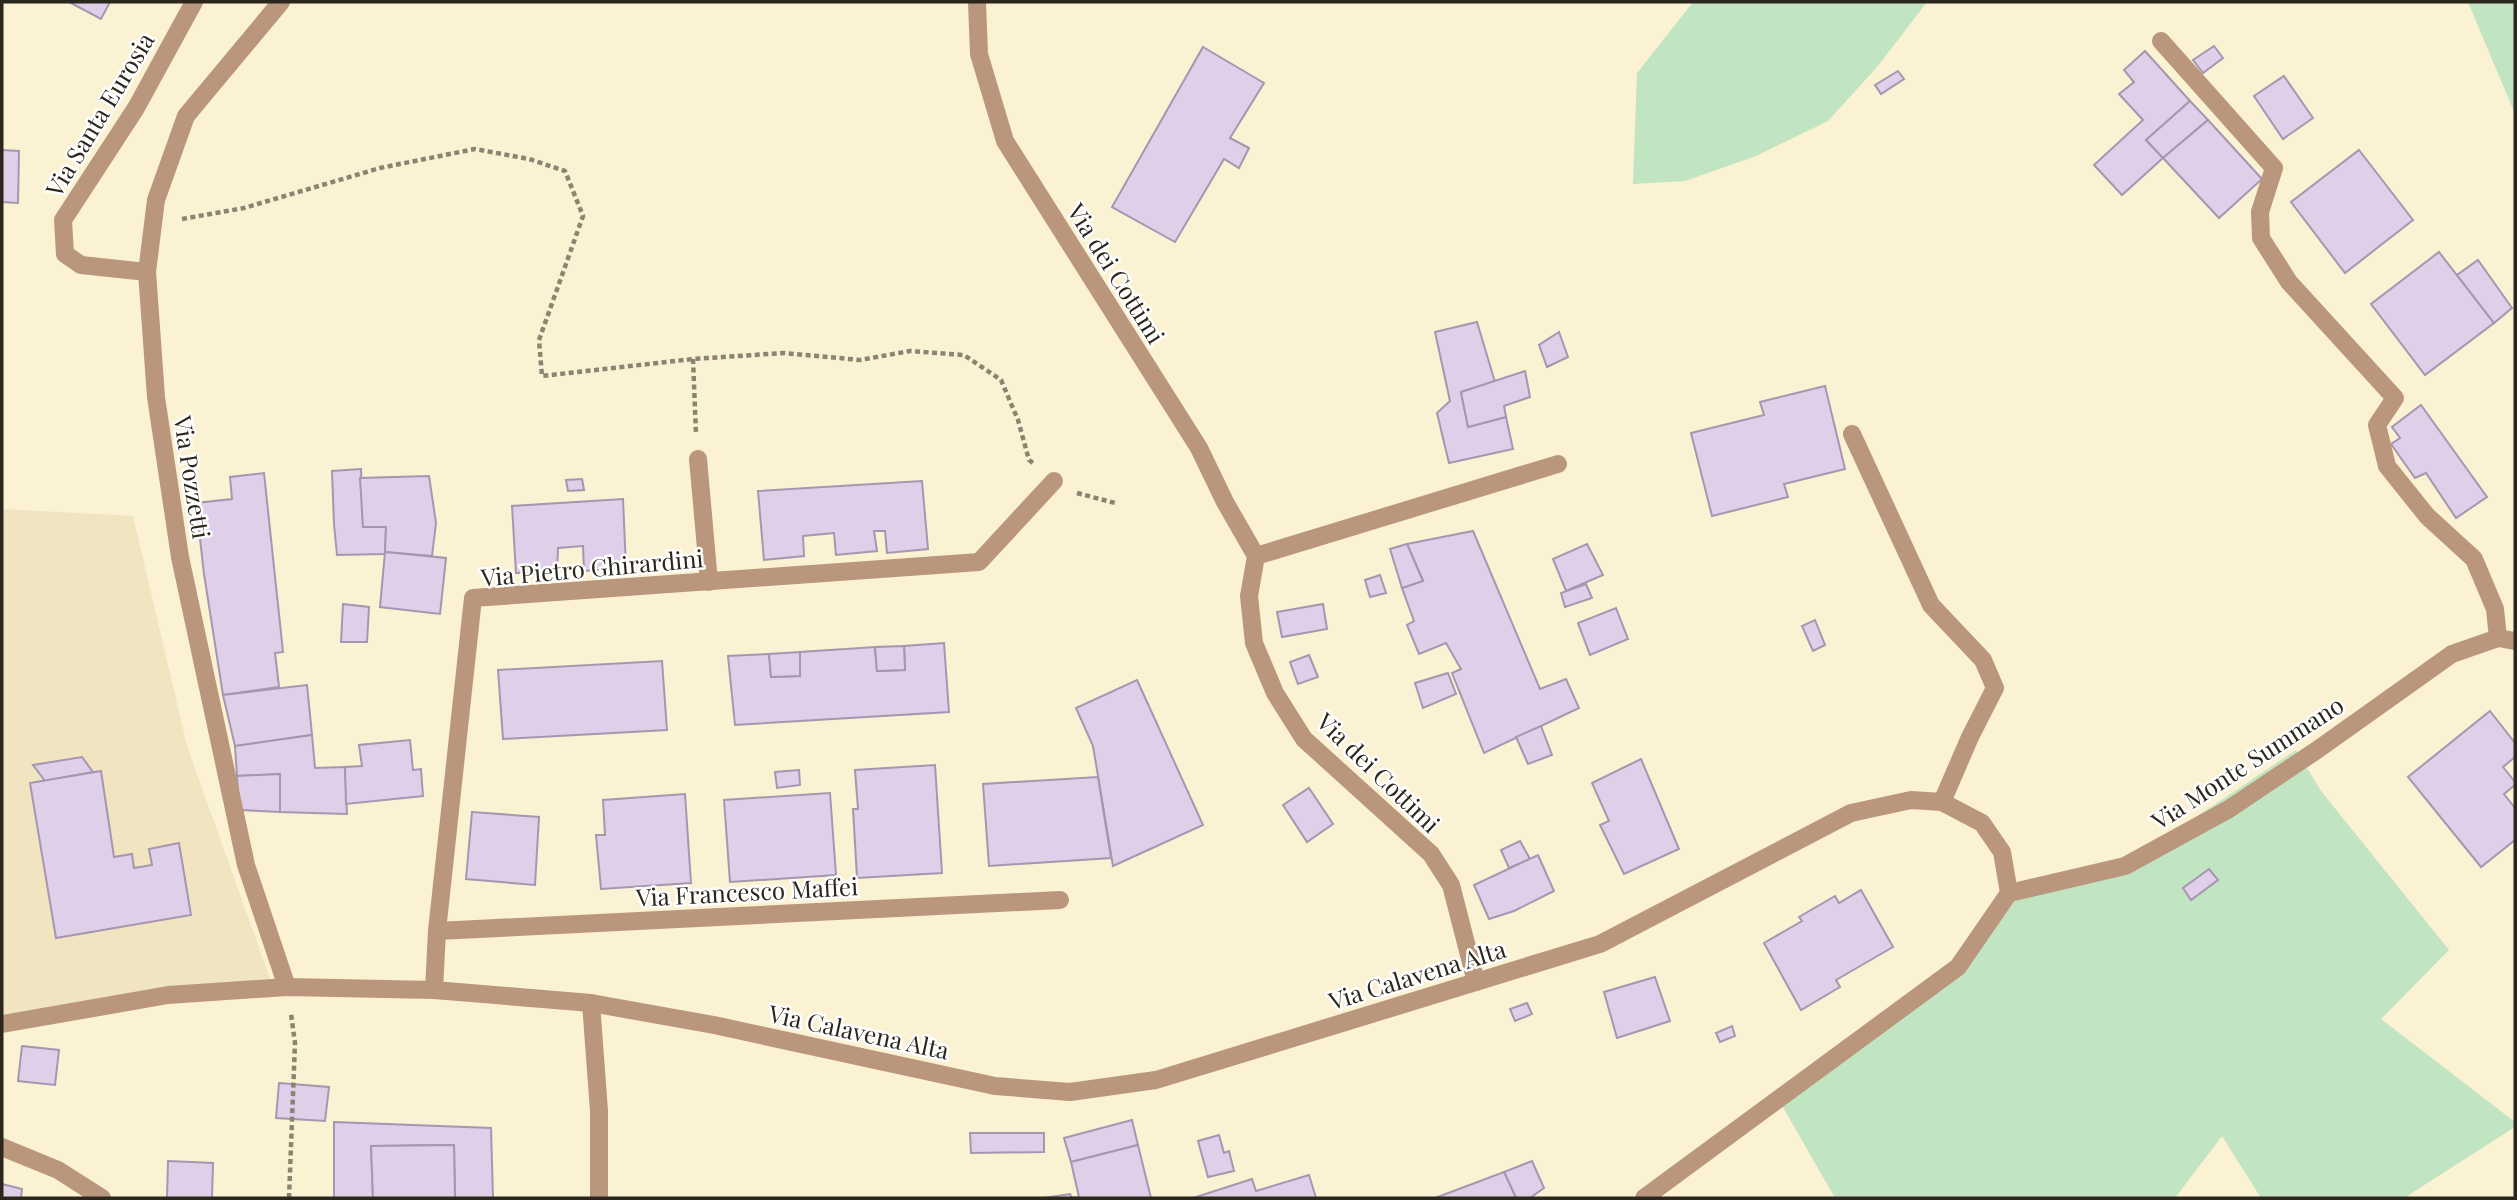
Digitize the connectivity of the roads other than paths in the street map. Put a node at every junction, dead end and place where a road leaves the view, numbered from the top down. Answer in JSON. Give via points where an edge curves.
{"nodes":[{"id":1,"x":194,"y":2,"type":"edge"},
{"id":2,"x":281,"y":2,"type":"edge"},
{"id":3,"x":976,"y":2,"type":"edge"},
{"id":4,"x":2161,"y":41,"type":"dead end"},
{"id":5,"x":147,"y":272,"type":"junction"},
{"id":6,"x":1852,"y":434,"type":"dead end"},
{"id":7,"x":698,"y":459,"type":"road end"},
{"id":8,"x":1558,"y":464,"type":"dead end"},
{"id":9,"x":1054,"y":481,"type":"road end"},
{"id":10,"x":1256,"y":556,"type":"junction"},
{"id":11,"x":709,"y":582,"type":"junction"},
{"id":12,"x":2507,"y":640,"type":"edge"},
{"id":13,"x":1942,"y":803,"type":"junction"},
{"id":14,"x":2009,"y":893,"type":"junction"},
{"id":15,"x":1060,"y":900,"type":"dead end"},
{"id":16,"x":437,"y":931,"type":"junction"},
{"id":17,"x":1476,"y":982,"type":"junction"},
{"id":18,"x":287,"y":987,"type":"junction"},
{"id":19,"x":434,"y":990,"type":"junction"},
{"id":20,"x":592,"y":1003,"type":"junction"},
{"id":21,"x":2,"y":1024,"type":"edge"},
{"id":22,"x":2,"y":1147,"type":"edge"},
{"id":23,"x":102,"y":1198,"type":"edge"},
{"id":24,"x":599,"y":1198,"type":"edge"},
{"id":25,"x":1644,"y":1198,"type":"edge"}],
"edges":[{"from":1,"to":5,"type":"street","name":"Via Santa Eurosia","via":[[136,108],[63,220],[65,254],[81,265]]},
{"from":2,"to":5,"type":"street","name":"Via Pozzetti","via":[[186,116],[156,200]]},
{"from":3,"to":10,"type":"street","name":"Via dei Cottimi","via":[[979,54],[1005,141],[1199,448]]},
{"from":4,"to":12,"type":"street","name":"Via Monte Summano","via":[[2274,168],[2260,212],[2261,238],[2289,282],[2395,398],[2377,425],[2387,466],[2427,516],[2474,559]]},
{"from":5,"to":18,"type":"street","name":"Via Pozzetti","via":[[156,397],[180,557],[246,865]]},
{"from":6,"to":13,"type":"street","via":[[1931,605],[1983,660],[1995,688]]},
{"from":7,"to":11,"type":"street"},
{"from":8,"to":10,"type":"street"},
{"from":9,"to":11,"type":"street","name":"Via Pietro Ghirardini","via":[[979,562]]},
{"from":10,"to":17,"type":"street","name":"Via dei Cottimi","via":[[1249,596],[1254,643],[1275,693],[1304,739],[1430,854],[1451,885]]},
{"from":11,"to":16,"type":"street","name":"Via Pietro Ghirardini","via":[[473,598]]},
{"from":12,"to":14,"type":"street","name":"Via Monte Summano","via":[[2452,654],[2229,809],[2126,866]]},
{"from":13,"to":14,"type":"street","name":"Via Calavena Alta","via":[[1982,823],[2002,852]]},
{"from":13,"to":17,"type":"street","name":"Via Calavena Alta","via":[[1911,800],[1851,813],[1600,944]]},
{"from":14,"to":25,"type":"street","via":[[1958,967]]},
{"from":15,"to":16,"type":"street","name":"Via Francesco Maffei"},
{"from":16,"to":19,"type":"street","name":"Via Pietro Ghirardini"},
{"from":17,"to":20,"type":"street","name":"Via Calavena Alta","via":[[1156,1080],[1070,1092],[995,1086]]},
{"from":18,"to":19,"type":"street","name":"Via Calavena Alta"},
{"from":18,"to":21,"type":"street","name":"Via Calavena Alta","via":[[168,995]]},
{"from":19,"to":20,"type":"street","name":"Via Calavena Alta"},
{"from":20,"to":24,"type":"street"},
{"from":22,"to":23,"type":"street","via":[[58,1170]]}]}
